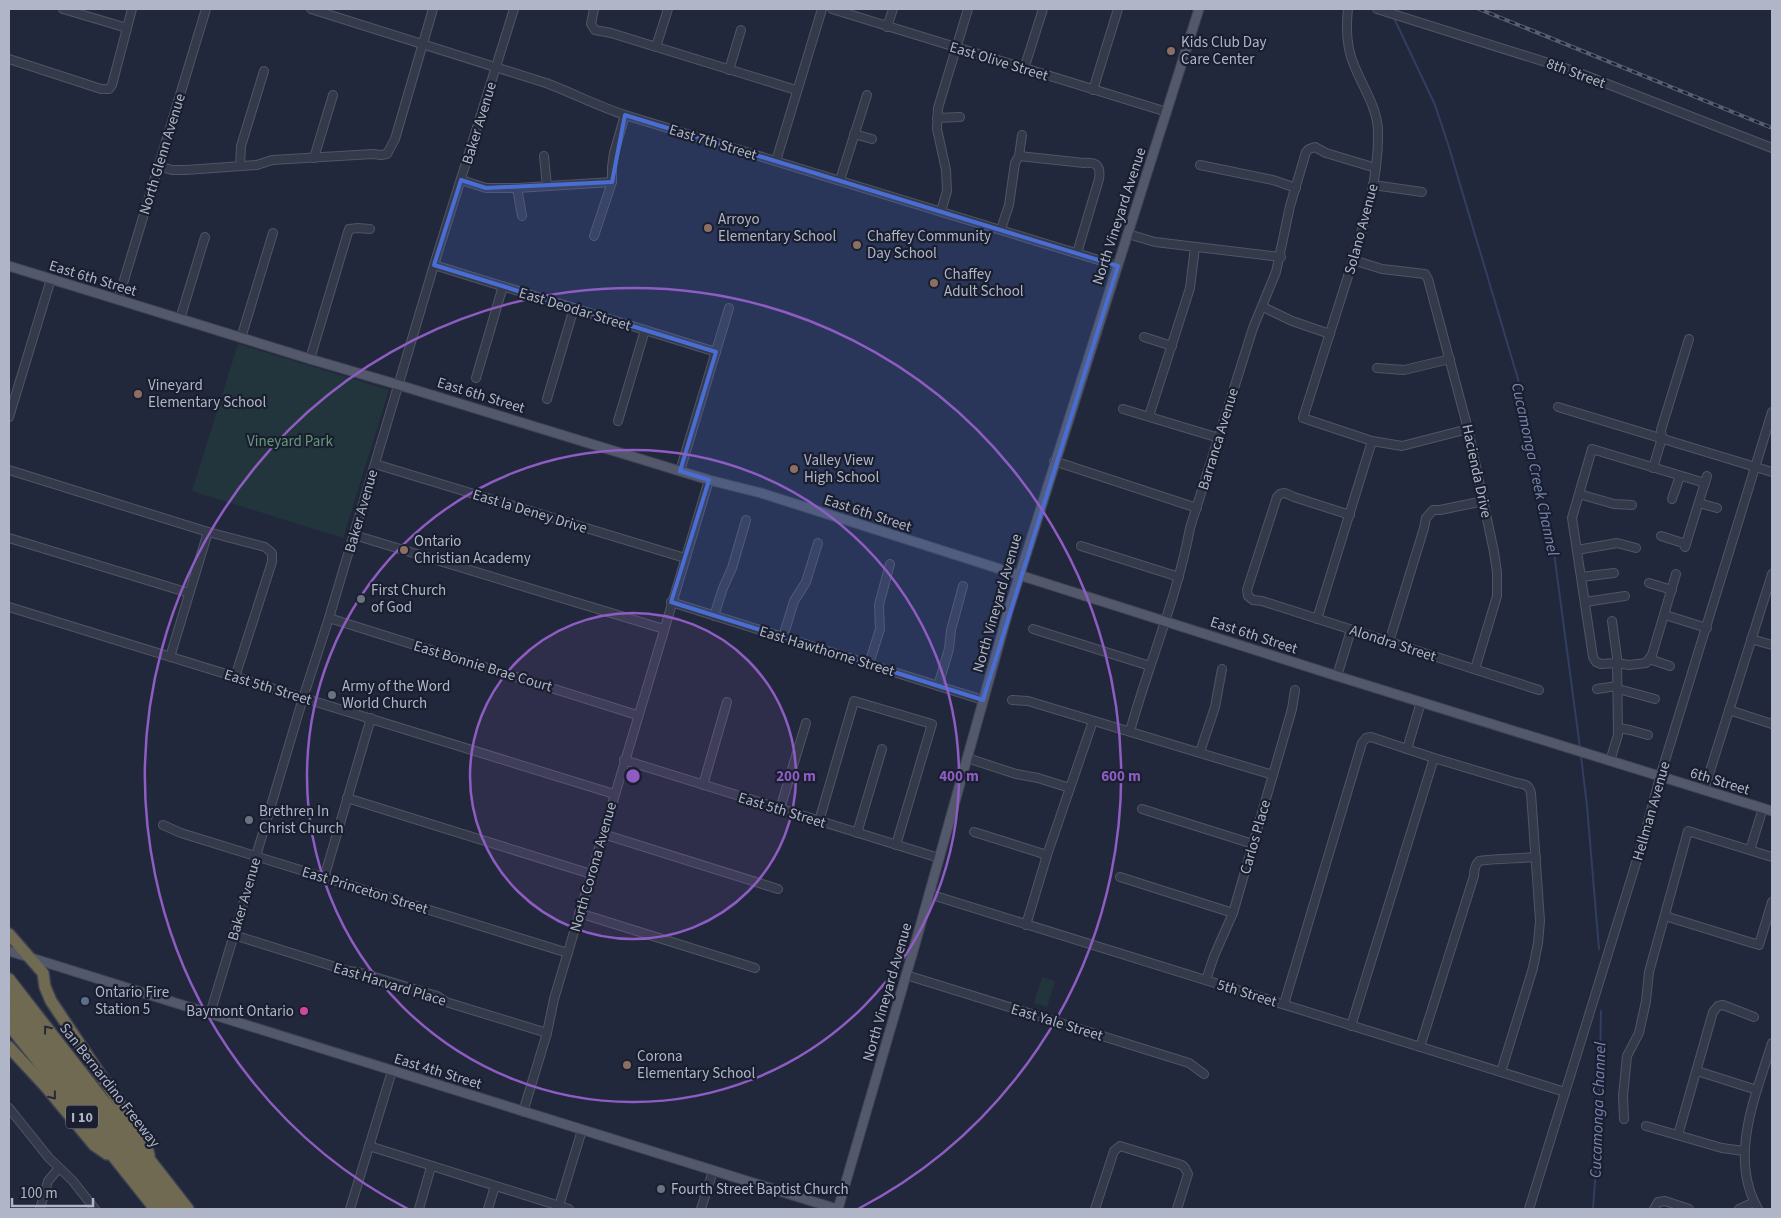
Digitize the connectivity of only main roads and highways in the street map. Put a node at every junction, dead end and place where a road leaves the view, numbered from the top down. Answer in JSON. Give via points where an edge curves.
{"nodes":[{"id":1,"x":1199,"y":9,"type":"edge"},
{"id":2,"x":9,"y":266,"type":"edge"},
{"id":3,"x":1019,"y":576,"type":"junction"},
{"id":4,"x":1660,"y":777,"type":"joint"},
{"id":5,"x":1768,"y":810,"type":"edge"},
{"id":6,"x":9,"y":934,"type":"edge"},
{"id":7,"x":9,"y":951,"type":"edge"},
{"id":8,"x":31,"y":958,"type":"junction"},
{"id":9,"x":9,"y":980,"type":"edge"},
{"id":10,"x":9,"y":994,"type":"edge"},
{"id":11,"x":9,"y":1010,"type":"edge"},
{"id":12,"x":9,"y":1025,"type":"edge"},
{"id":13,"x":9,"y":1047,"type":"edge"},
{"id":14,"x":114,"y":1158,"type":"junction"},
{"id":15,"x":152,"y":1164,"type":"junction"},
{"id":16,"x":155,"y":1209,"type":"edge"},
{"id":17,"x":166,"y":1209,"type":"edge"},
{"id":18,"x":177,"y":1209,"type":"edge"},
{"id":19,"x":188,"y":1209,"type":"edge"},
{"id":20,"x":838,"y":1209,"type":"edge"}],
"edges":[{"from":1,"to":3,"type":"main road","name":"North Vineyard Avenue"},
{"from":2,"to":3,"type":"main road","name":"East 6th Street","via":[[709,480],[761,493]]},
{"from":3,"to":4,"type":"main road","name":"East 6th Street"},
{"from":3,"to":20,"type":"main road","name":"North Vineyard Avenue"},
{"from":4,"to":5,"type":"main road","name":"6th Street"},
{"from":6,"to":8,"type":"highway"},
{"from":7,"to":8,"type":"main road","name":"East 4th Street"},
{"from":8,"to":15,"type":"highway","via":[[43,973],[51,1001],[145,1142]]},
{"from":8,"to":20,"type":"main road","name":"East 4th Street"},
{"from":15,"to":9,"type":"highway","name":"San Bernardino Freeway","number":"I 10","one_way":true},
{"from":10,"to":18,"type":"highway"},
{"from":11,"to":17,"type":"highway"},
{"from":12,"to":14,"type":"highway","number":"I 10"},
{"from":13,"to":14,"type":"highway","one_way":true,"via":[[94,1145]]},
{"from":14,"to":16,"type":"highway","number":"I 10"},
{"from":15,"to":19,"type":"highway","name":"San Bernardino Freeway","number":"I 10"}]}
